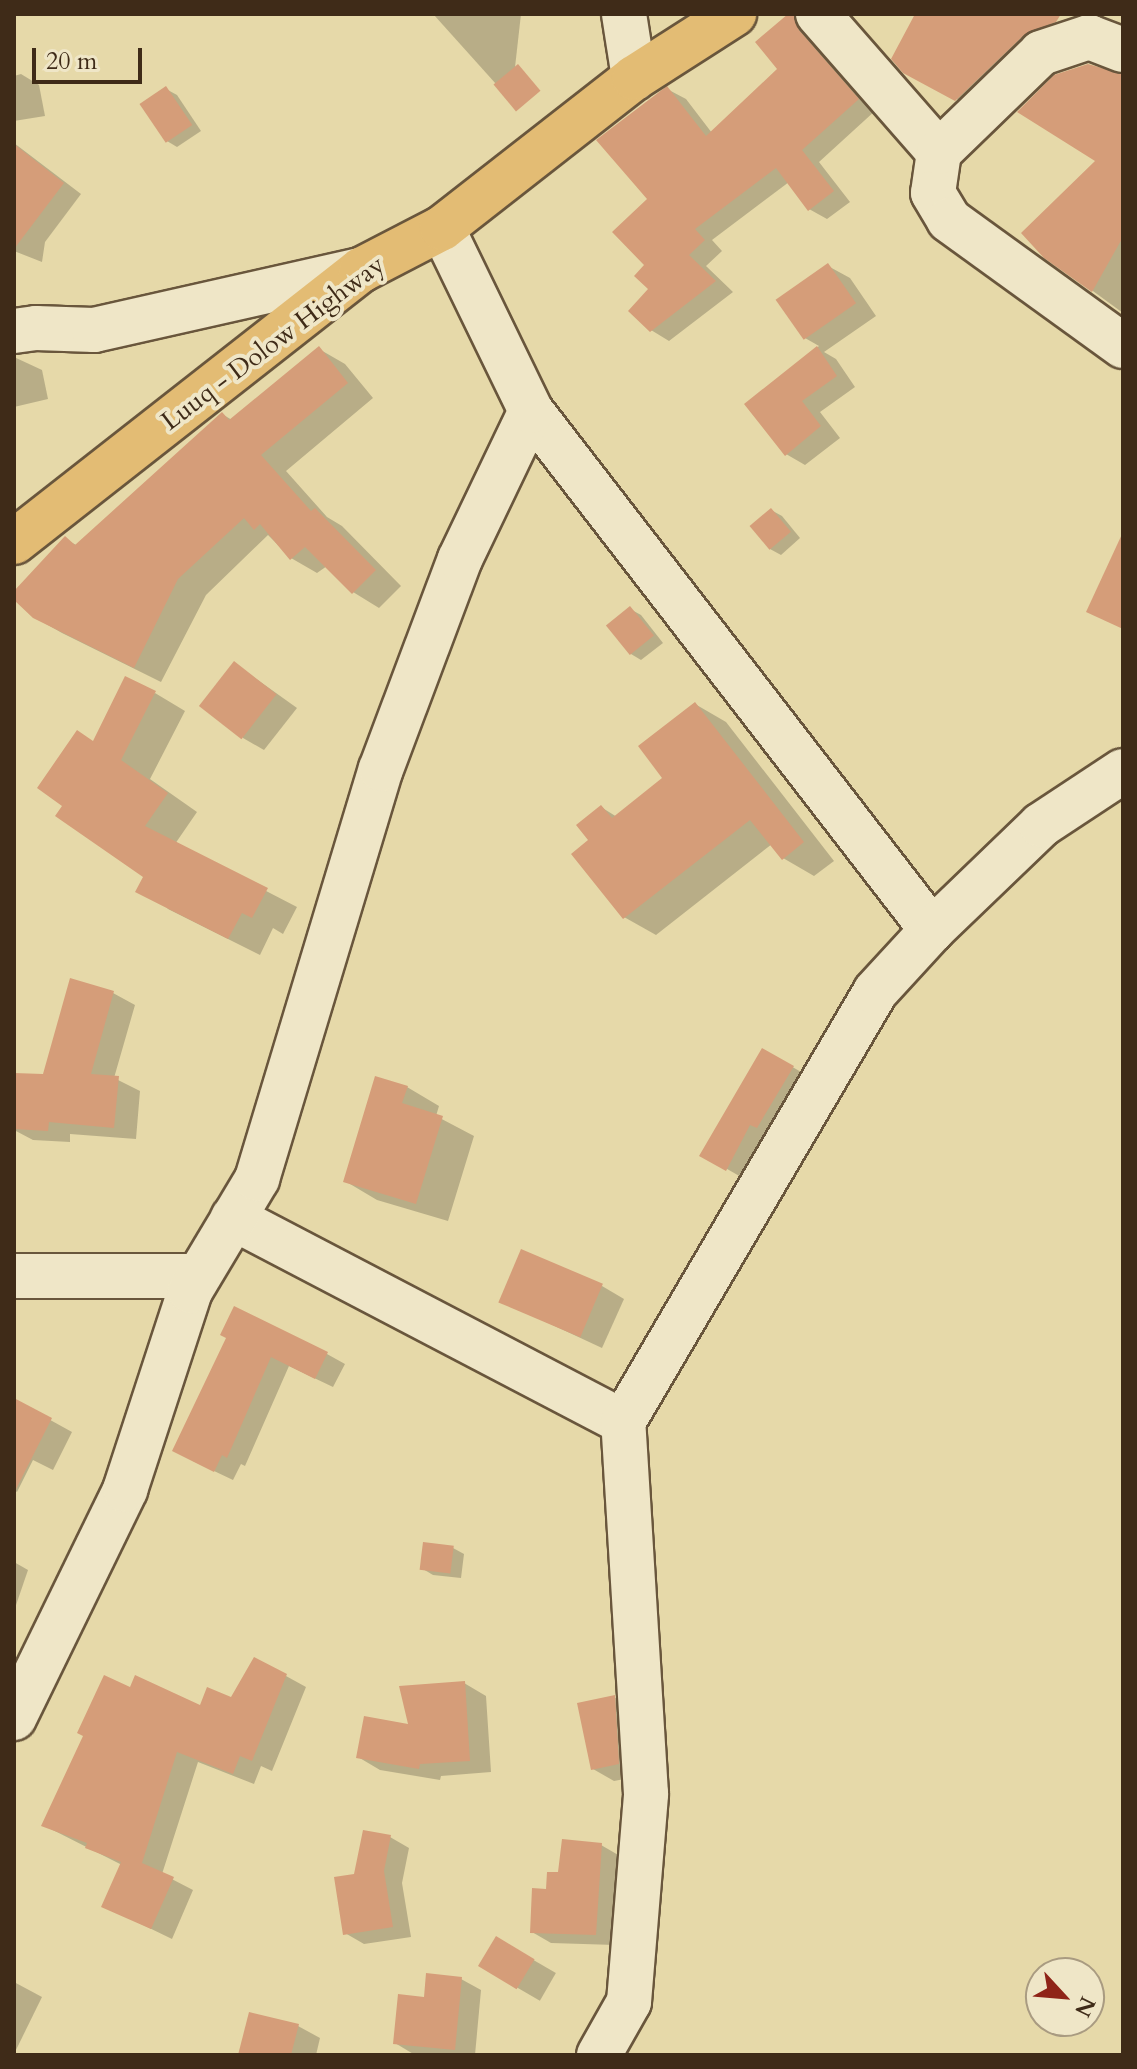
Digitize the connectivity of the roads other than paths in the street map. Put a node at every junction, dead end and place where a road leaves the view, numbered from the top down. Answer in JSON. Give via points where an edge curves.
{"nodes":[{"id":1,"x":624,"y":14,"type":"edge"},
{"id":2,"x":734,"y":14,"type":"edge"},
{"id":3,"x":818,"y":14,"type":"edge"},
{"id":4,"x":1123,"y":50,"type":"edge"},
{"id":5,"x":634,"y":78,"type":"junction"},
{"id":6,"x":939,"y":152,"type":"junction"},
{"id":7,"x":442,"y":228,"type":"junction"},
{"id":8,"x":361,"y":270,"type":"junction"},
{"id":9,"x":14,"y":331,"type":"edge"},
{"id":10,"x":1123,"y":346,"type":"edge"},
{"id":11,"x":531,"y":411,"type":"junction"},
{"id":12,"x":14,"y":542,"type":"edge"},
{"id":13,"x":1123,"y":771,"type":"edge"},
{"id":14,"x":932,"y":930,"type":"junction"},
{"id":15,"x":233,"y":1218,"type":"junction"},
{"id":16,"x":14,"y":1276,"type":"edge"},
{"id":17,"x":198,"y":1276,"type":"junction"},
{"id":18,"x":623,"y":1422,"type":"junction"},
{"id":19,"x":14,"y":1718,"type":"edge"},
{"id":20,"x":599,"y":2055,"type":"edge"}],
"edges":[{"from":1,"to":5,"type":"street"},
{"from":2,"to":5,"type":"main road","name":"Luuq - Dolow Highway"},
{"from":3,"to":6,"type":"street"},
{"from":4,"to":6,"type":"street","via":[[1089,37],[1041,53]]},
{"from":5,"to":7,"type":"main road","name":"Luuq - Dolow Highway"},
{"from":6,"to":10,"type":"street","via":[[933,193],[949,220]]},
{"from":7,"to":8,"type":"main road","name":"Luuq - Dolow Highway"},
{"from":7,"to":11,"type":"street"},
{"from":8,"to":9,"type":"street","via":[[94,330]]},
{"from":8,"to":12,"type":"main road","name":"Luuq - Dolow Highway"},
{"from":11,"to":14,"type":"street"},
{"from":11,"to":15,"type":"street","via":[[460,559],[381,769],[257,1179]]},
{"from":13,"to":14,"type":"street","via":[[1041,825]]},
{"from":14,"to":18,"type":"street","via":[[875,992]]},
{"from":15,"to":17,"type":"street"},
{"from":15,"to":18,"type":"street"},
{"from":16,"to":17,"type":"street"},
{"from":17,"to":19,"type":"street","via":[[125,1490]]},
{"from":18,"to":20,"type":"street","via":[[646,1794],[629,2002]]}]}
